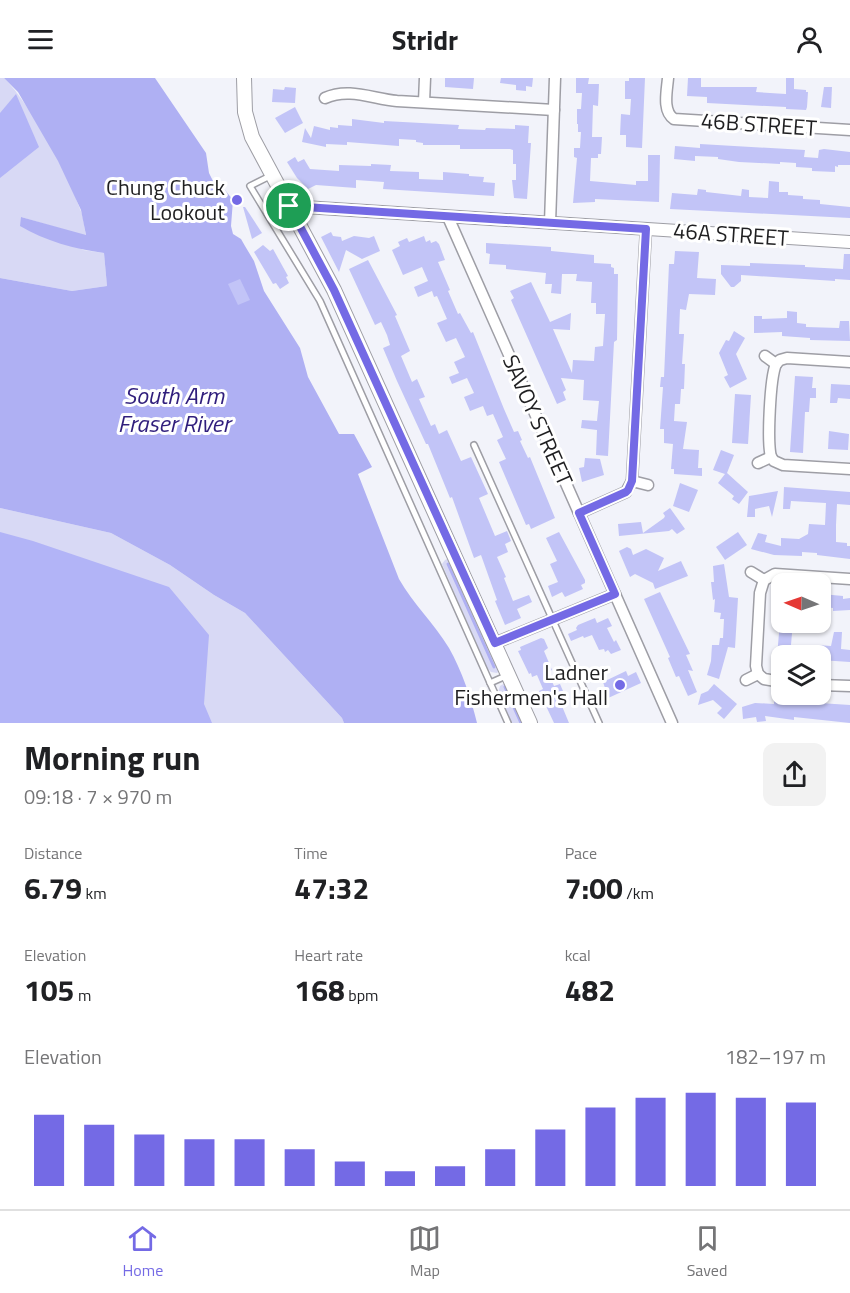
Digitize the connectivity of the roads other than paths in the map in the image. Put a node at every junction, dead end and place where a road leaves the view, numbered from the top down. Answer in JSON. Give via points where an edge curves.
{"nodes":[{"id":1,"x":244,"y":78,"type":"edge"},
{"id":2,"x":425,"y":78,"type":"edge"},
{"id":3,"x":555,"y":78,"type":"edge"},
{"id":4,"x":668,"y":78,"type":"edge"},
{"id":5,"x":325,"y":98,"type":"dead end"},
{"id":6,"x":424,"y":102,"type":"junction"},
{"id":7,"x":554,"y":110,"type":"junction"},
{"id":8,"x":850,"y":130,"type":"edge"},
{"id":9,"x":272,"y":175,"type":"junction"},
{"id":10,"x":289,"y":206,"type":"junction"},
{"id":11,"x":447,"y":217,"type":"junction"},
{"id":12,"x":550,"y":223,"type":"junction"},
{"id":13,"x":646,"y":229,"type":"junction"},
{"id":14,"x":850,"y":242,"type":"edge"},
{"id":15,"x":765,"y":356,"type":"dead end"},
{"id":16,"x":850,"y":362,"type":"edge"},
{"id":17,"x":776,"y":364,"type":"junction"},
{"id":18,"x":474,"y":445,"type":"dead end"},
{"id":19,"x":771,"y":457,"type":"junction"},
{"id":20,"x":758,"y":463,"type":"dead end"},
{"id":21,"x":850,"y":469,"type":"edge"},
{"id":22,"x":632,"y":481,"type":"junction"},
{"id":23,"x":648,"y":485,"type":"dead end"},
{"id":24,"x":579,"y":513,"type":"junction"},
{"id":25,"x":751,"y":572,"type":"dead end"},
{"id":26,"x":850,"y":579,"type":"edge"},
{"id":27,"x":764,"y":580,"type":"junction"},
{"id":28,"x":615,"y":594,"type":"junction"},
{"id":29,"x":552,"y":620,"type":"junction"},
{"id":30,"x":495,"y":643,"type":"junction"},
{"id":31,"x":758,"y":674,"type":"junction"},
{"id":32,"x":508,"y":675,"type":"junction"},
{"id":33,"x":746,"y":680,"type":"dead end"},
{"id":34,"x":771,"y":680,"type":"edge"},
{"id":35,"x":490,"y":683,"type":"junction"},
{"id":36,"x":831,"y":685,"type":"edge"},
{"id":37,"x":850,"y":687,"type":"edge"},
{"id":38,"x":508,"y":723,"type":"edge"},
{"id":39,"x":530,"y":723,"type":"edge"},
{"id":40,"x":599,"y":723,"type":"edge"},
{"id":41,"x":672,"y":723,"type":"edge"}],
"edges":[{"from":1,"to":9,"type":"main road","via":[[249,128]]},
{"from":2,"to":6,"type":"street"},
{"from":3,"to":7,"type":"street"},
{"from":4,"to":8,"type":"street","name":"46B STREET","via":[[667,109],[669,116],[676,119]]},
{"from":5,"to":6,"type":"street","via":[[348,93]]},
{"from":6,"to":7,"type":"street"},
{"from":7,"to":12,"type":"street"},
{"from":9,"to":10,"type":"main road"},
{"from":9,"to":35,"type":"lane","via":[[250,186],[320,301]]},
{"from":10,"to":11,"type":"street","name":"46A STREET"},
{"from":10,"to":30,"type":"main road","via":[[334,290]]},
{"from":11,"to":12,"type":"street","name":"46A STREET"},
{"from":11,"to":24,"type":"street","name":"SAVOY STREET"},
{"from":12,"to":13,"type":"street","name":"46A STREET"},
{"from":13,"to":14,"type":"street","name":"46A STREET"},
{"from":13,"to":22,"type":"street"},
{"from":15,"to":17,"type":"street"},
{"from":16,"to":17,"type":"street","via":[[787,358]]},
{"from":17,"to":19,"type":"street"},
{"from":18,"to":29,"type":"lane"},
{"from":19,"to":20,"type":"street"},
{"from":19,"to":21,"type":"street","via":[[783,465]]},
{"from":22,"to":23,"type":"street"},
{"from":22,"to":24,"type":"street","via":[[626,492]]},
{"from":24,"to":28,"type":"street","name":"SAVOY STREET"},
{"from":25,"to":27,"type":"street"},
{"from":26,"to":27,"type":"street","via":[[775,574]]},
{"from":27,"to":31,"type":"street","via":[[760,588]]},
{"from":28,"to":29,"type":"street"},
{"from":28,"to":41,"type":"street","name":"SAVOY STREET"},
{"from":29,"to":30,"type":"street"},
{"from":29,"to":40,"type":"lane"},
{"from":30,"to":32,"type":"main road"},
{"from":31,"to":33,"type":"street"},
{"from":31,"to":34,"type":"street"},
{"from":32,"to":35,"type":"lane"},
{"from":32,"to":39,"type":"main road"},
{"from":35,"to":38,"type":"lane"},
{"from":36,"to":37,"type":"street"}]}
